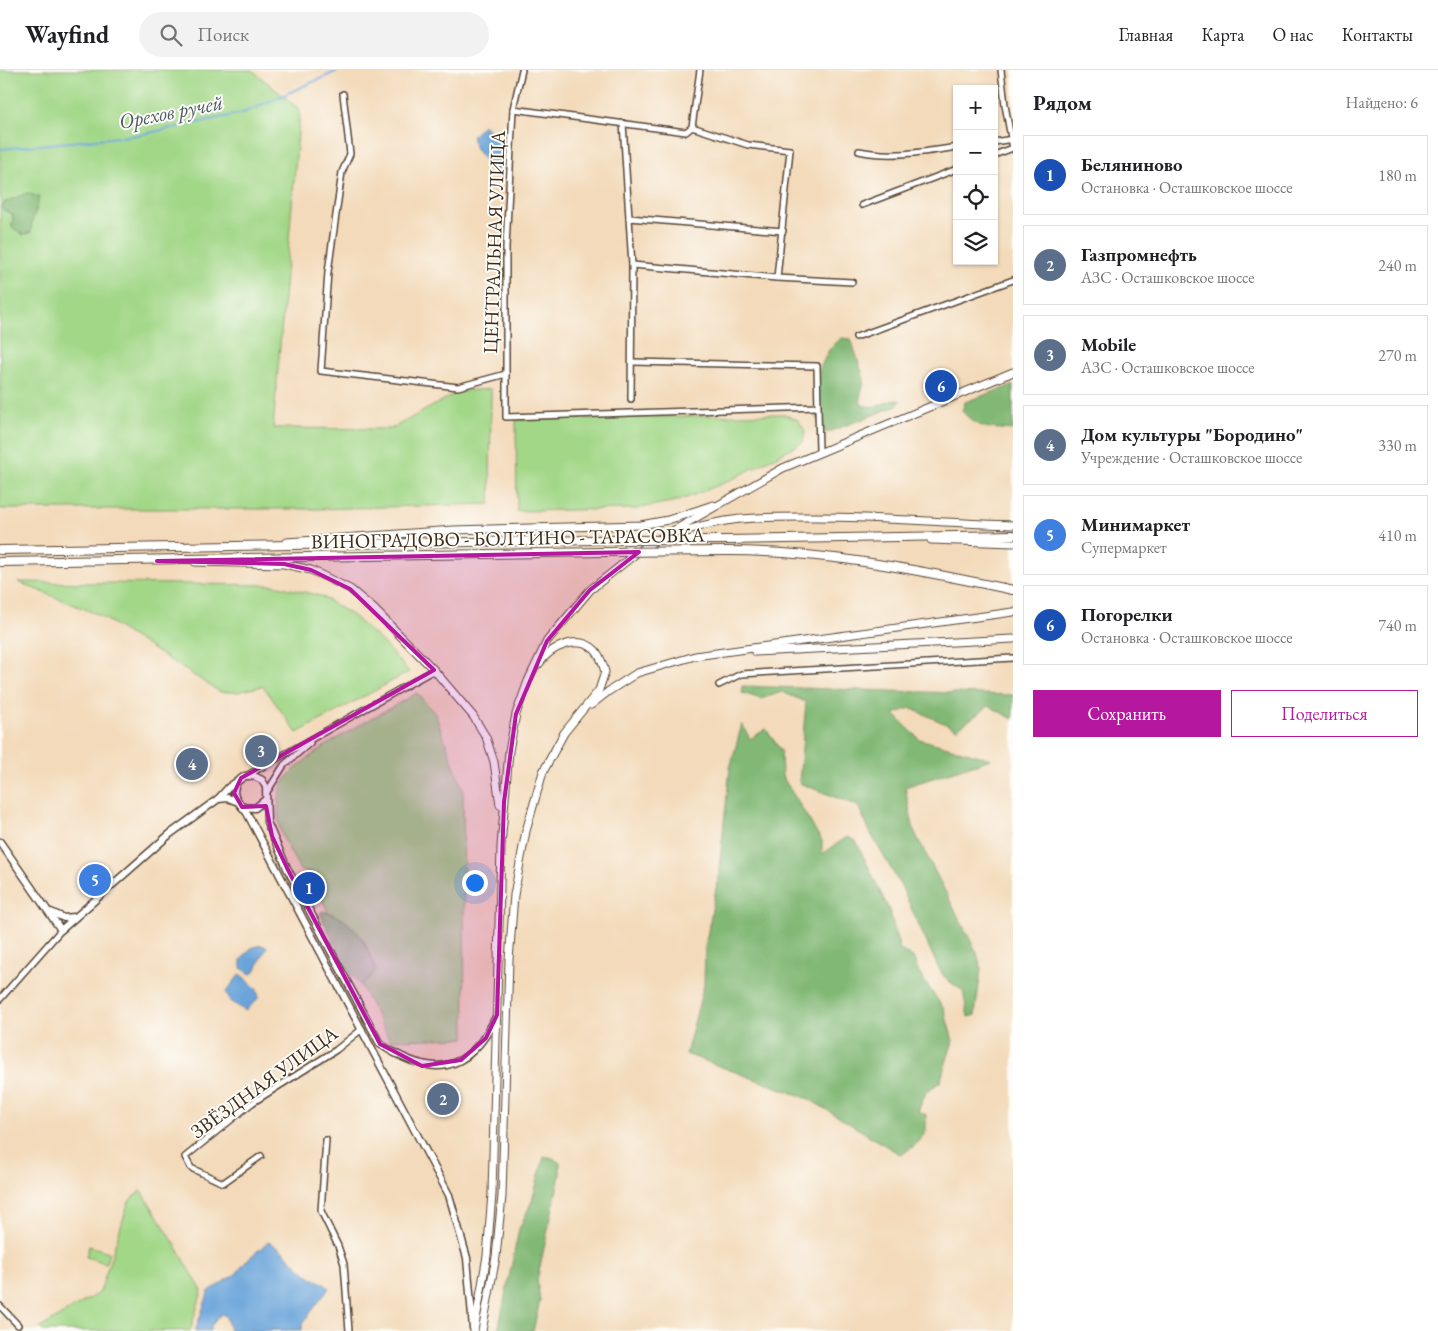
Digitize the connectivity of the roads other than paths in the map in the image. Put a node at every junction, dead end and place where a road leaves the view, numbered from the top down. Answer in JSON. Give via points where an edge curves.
{"nodes":[{"id":1,"x":522,"y":70,"type":"edge"},
{"id":2,"x":700,"y":70,"type":"edge"},
{"id":3,"x":1002,"y":70,"type":"edge"},
{"id":4,"x":343,"y":94,"type":"dead end"},
{"id":5,"x":514,"y":109,"type":"junction"},
{"id":6,"x":623,"y":123,"type":"junction"},
{"id":7,"x":692,"y":127,"type":"junction"},
{"id":8,"x":1012,"y":139,"type":"edge"},
{"id":9,"x":998,"y":141,"type":"edge"},
{"id":10,"x":953,"y":148,"type":"edge"},
{"id":11,"x":1013,"y":149,"type":"edge"},
{"id":12,"x":859,"y":151,"type":"dead end"},
{"id":13,"x":998,"y":154,"type":"edge"},
{"id":14,"x":953,"y":171,"type":"edge"},
{"id":15,"x":862,"y":205,"type":"dead end"},
{"id":16,"x":629,"y":218,"type":"junction"},
{"id":17,"x":783,"y":231,"type":"junction"},
{"id":18,"x":632,"y":265,"type":"junction"},
{"id":19,"x":778,"y":278,"type":"junction"},
{"id":20,"x":1013,"y":280,"type":"edge"},
{"id":21,"x":852,"y":282,"type":"dead end"},
{"id":22,"x":856,"y":337,"type":"dead end"},
{"id":23,"x":632,"y":362,"type":"junction"},
{"id":24,"x":1013,"y":372,"type":"edge"},
{"id":25,"x":506,"y":374,"type":"junction"},
{"id":26,"x":631,"y":399,"type":"dead end"},
{"id":27,"x":818,"y":407,"type":"junction"},
{"id":28,"x":819,"y":452,"type":"junction"},
{"id":29,"x":728,"y":500,"type":"junction"},
{"id":30,"x":1013,"y":525,"type":"edge"},
{"id":31,"x":1013,"y":535,"type":"edge"},
{"id":32,"x":858,"y":537,"type":"junction"},
{"id":33,"x":652,"y":543,"type":"junction"},
{"id":34,"x":1013,"y":543,"type":"edge"},
{"id":35,"x":252,"y":545,"type":"junction"},
{"id":36,"x":0,"y":550,"type":"edge"},
{"id":37,"x":157,"y":561,"type":"junction"},
{"id":38,"x":0,"y":562,"type":"edge"},
{"id":39,"x":1013,"y":590,"type":"edge"},
{"id":40,"x":1013,"y":612,"type":"edge"},
{"id":41,"x":1013,"y":639,"type":"edge"},
{"id":42,"x":694,"y":656,"type":"junction"},
{"id":43,"x":1013,"y":658,"type":"edge"},
{"id":44,"x":434,"y":670,"type":"junction"},
{"id":45,"x":528,"y":681,"type":"junction"},
{"id":46,"x":719,"y":685,"type":"dead end"},
{"id":47,"x":580,"y":714,"type":"junction"},
{"id":48,"x":318,"y":737,"type":"junction"},
{"id":49,"x":245,"y":776,"type":"junction"},
{"id":50,"x":238,"y":781,"type":"junction"},
{"id":51,"x":267,"y":792,"type":"junction"},
{"id":52,"x":218,"y":799,"type":"junction"},
{"id":53,"x":265,"y":800,"type":"junction"},
{"id":54,"x":236,"y":801,"type":"junction"},
{"id":55,"x":242,"y":807,"type":"junction"},
{"id":56,"x":502,"y":830,"type":"junction"},
{"id":57,"x":0,"y":842,"type":"edge"},
{"id":58,"x":48,"y":910,"type":"junction"},
{"id":59,"x":78,"y":916,"type":"junction"},
{"id":60,"x":61,"y":930,"type":"junction"},
{"id":61,"x":0,"y":998,"type":"edge"},
{"id":62,"x":497,"y":1015,"type":"junction"},
{"id":63,"x":362,"y":1029,"type":"junction"},
{"id":64,"x":326,"y":1140,"type":"dead end"},
{"id":65,"x":261,"y":1156,"type":"dead end"},
{"id":66,"x":0,"y":1306,"type":"edge"},
{"id":67,"x":18,"y":1325,"type":"dead end"},
{"id":68,"x":349,"y":1331,"type":"edge"},
{"id":69,"x":473,"y":1331,"type":"edge"},
{"id":70,"x":482,"y":1331,"type":"edge"}],
"edges":[{"from":1,"to":5,"type":"street","name":"ЦЕНТРАЛЬНАЯ УЛИЦА"},
{"from":2,"to":7,"type":"street"},
{"from":3,"to":8,"type":"street"},
{"from":4,"to":25,"type":"street","via":[[350,154],[342,172],[328,272],[320,371],[458,387]]},
{"from":5,"to":6,"type":"street"},
{"from":5,"to":25,"type":"street","name":"ЦЕНТРАЛЬНАЯ УЛИЦА","via":[[506,247]]},
{"from":6,"to":7,"type":"street","via":[[686,132]]},
{"from":6,"to":16,"type":"street"},
{"from":7,"to":17,"type":"street","via":[[748,146],[790,150]]},
{"from":8,"to":9,"type":"street"},
{"from":8,"to":11,"type":"street"},
{"from":10,"to":12,"type":"street","via":[[913,154]]},
{"from":11,"to":13,"type":"street"},
{"from":14,"to":15,"type":"street"},
{"from":16,"to":17,"type":"street"},
{"from":16,"to":18,"type":"street"},
{"from":17,"to":19,"type":"street"},
{"from":18,"to":19,"type":"street"},
{"from":18,"to":23,"type":"street"},
{"from":19,"to":21,"type":"street"},
{"from":20,"to":22,"type":"street"},
{"from":23,"to":26,"type":"street"},
{"from":23,"to":27,"type":"street","via":[[817,366]]},
{"from":24,"to":28,"type":"main road"},
{"from":25,"to":27,"type":"street","name":"ЦЕНТРАЛЬНАЯ УЛИЦА","via":[[506,417]]},
{"from":27,"to":28,"type":"street"},
{"from":28,"to":29,"type":"main road","via":[[783,468]]},
{"from":29,"to":33,"type":"main road"},
{"from":29,"to":35,"type":"main road","via":[[668,520],[641,525],[382,534]]},
{"from":30,"to":33,"type":"main road","via":[[852,516],[755,517],[696,526]]},
{"from":31,"to":32,"type":"main road","name":"ВИНОГРАДОВО - БОЛТИНО - ТАРАСОВКА"},
{"from":32,"to":34,"type":"main road"},
{"from":32,"to":35,"type":"main road","name":"ВИНОГРАДОВО - БОЛТИНО - ТАРАСОВКА","bridge":true},
{"from":33,"to":45,"type":"main road","via":[[590,590],[566,616],[547,641]]},
{"from":35,"to":36,"type":"main road","name":"ВИНОГРАДОВО - БОЛТИНО - ТАРАСОВКА"},
{"from":37,"to":38,"type":"main road","name":"ВИНОГРАДОВО - БОЛТИНО - ТАРАСОВКА"},
{"from":37,"to":39,"type":"main road","name":"ВИНОГРАДОВО - БОЛТИНО - ТАРАСОВКА","bridge":true,"via":[[728,551],[827,557],[914,569]]},
{"from":37,"to":44,"type":"main road","via":[[284,564],[311,570],[350,589]]},
{"from":40,"to":42,"type":"main road"},
{"from":41,"to":42,"type":"main road"},
{"from":42,"to":47,"type":"main road","via":[[637,673]]},
{"from":43,"to":46,"type":"street","via":[[742,674]]},
{"from":44,"to":48,"type":"street"},
{"from":44,"to":56,"type":"main road","via":[[473,716],[486,737],[496,770]]},
{"from":45,"to":47,"type":"main road","via":[[541,661],[555,649],[577,642],[590,646],[597,652],[605,672],[599,690]]},
{"from":45,"to":56,"type":"main road","via":[[516,714],[509,751]]},
{"from":47,"to":70,"type":"main road","via":[[564,733],[544,772],[526,831],[514,895],[502,1196],[496,1257]]},
{"from":48,"to":49,"type":"street"},
{"from":48,"to":51,"type":"street","via":[[284,765]]},
{"from":49,"to":50,"type":"street"},
{"from":49,"to":51,"type":"street","via":[[262,780]]},
{"from":50,"to":52,"type":"street"},
{"from":50,"to":54,"type":"street","via":[[234,788]]},
{"from":51,"to":53,"type":"street"},
{"from":52,"to":54,"type":"street"},
{"from":52,"to":59,"type":"street","via":[[170,834]]},
{"from":53,"to":55,"type":"street","via":[[255,808]]},
{"from":53,"to":62,"type":"street","via":[[267,822],[287,868],[380,1044],[422,1066],[444,1065],[461,1060],[476,1050]]},
{"from":54,"to":55,"type":"street"},
{"from":55,"to":63,"type":"street"},
{"from":56,"to":62,"type":"main road"},
{"from":57,"to":58,"type":"street"},
{"from":58,"to":59,"type":"street","via":[[64,918]]},
{"from":58,"to":60,"type":"street"},
{"from":59,"to":60,"type":"street"},
{"from":60,"to":61,"type":"street"},
{"from":62,"to":69,"type":"main road","via":[[492,1194],[487,1256]]},
{"from":63,"to":65,"type":"street","name":"ЗВЁЗДНАЯ УЛИЦА","via":[[336,1050],[252,1104],[185,1157],[191,1168],[223,1182]]},
{"from":63,"to":69,"type":"street","via":[[431,1157],[455,1209],[467,1258]]},
{"from":64,"to":68,"type":"street","via":[[321,1210],[344,1264]]},
{"from":66,"to":67,"type":"street"}]}
